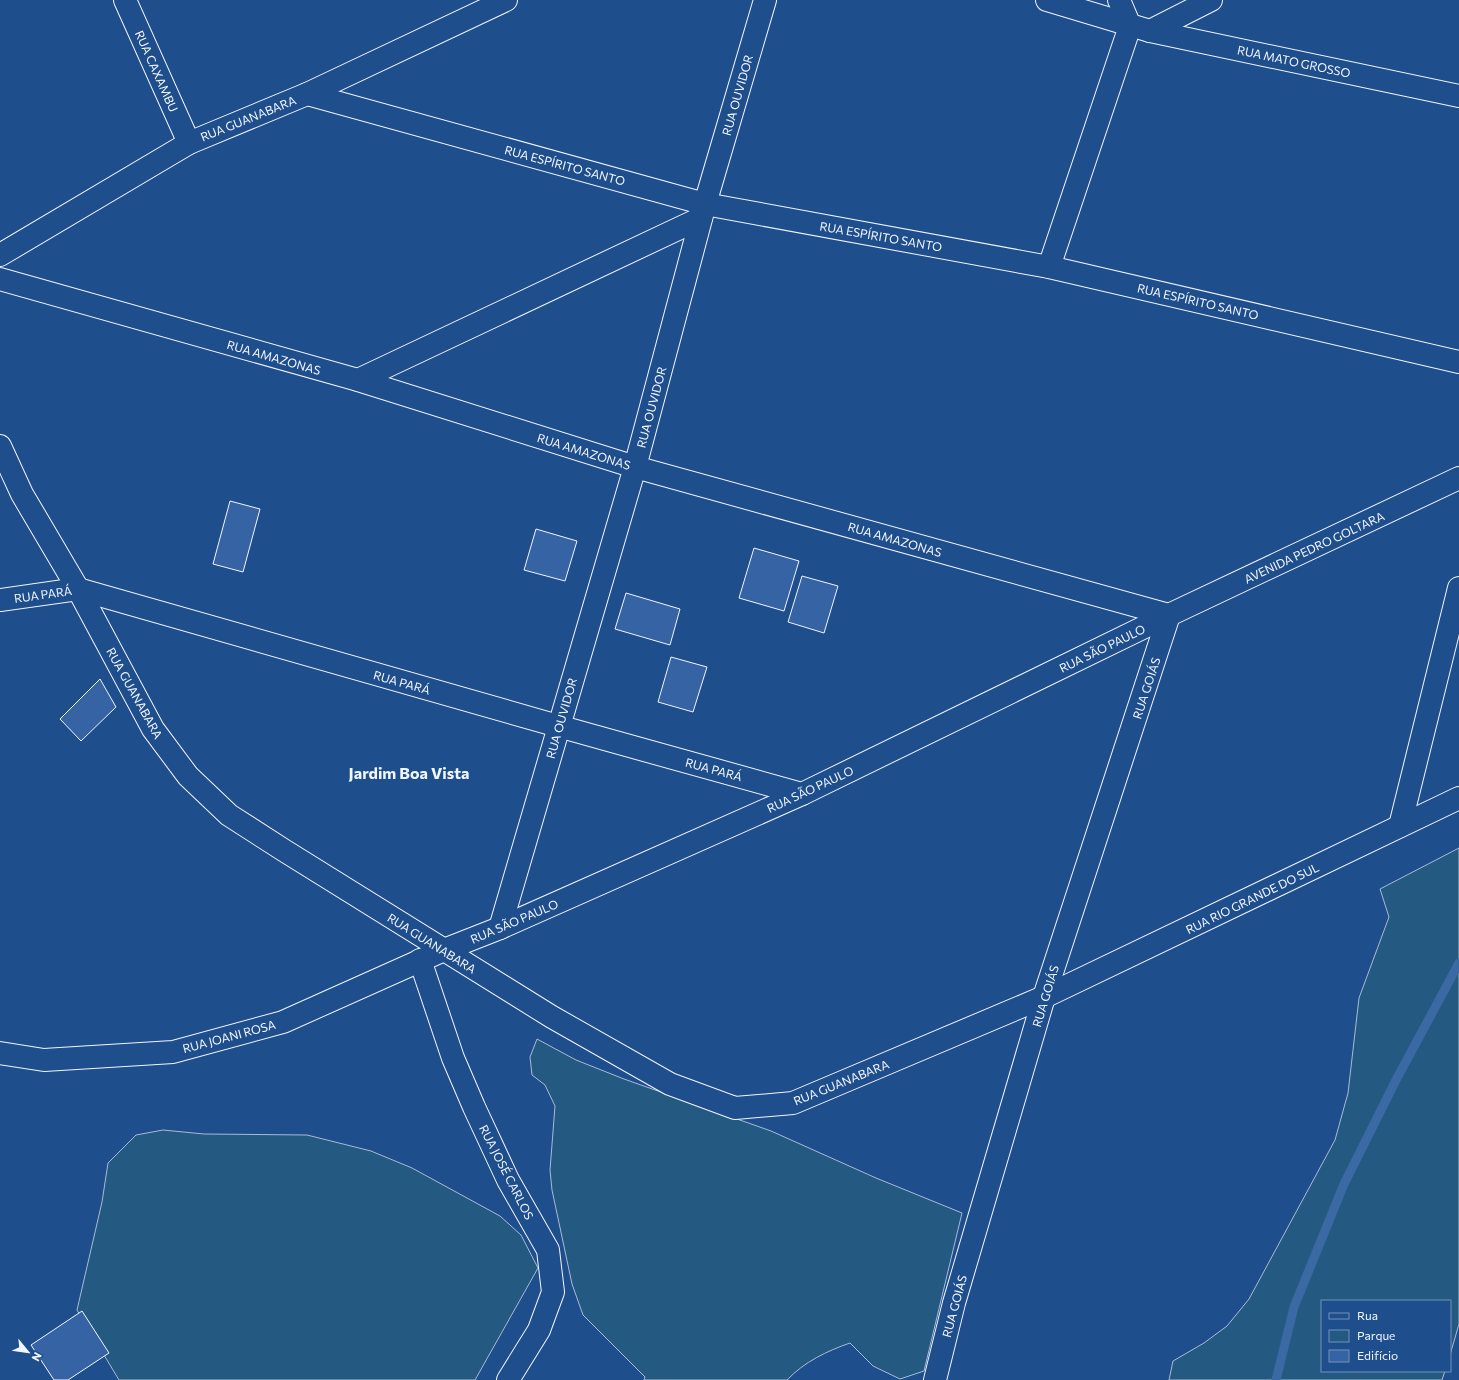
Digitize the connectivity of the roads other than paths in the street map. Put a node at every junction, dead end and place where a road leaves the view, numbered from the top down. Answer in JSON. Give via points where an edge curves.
{"nodes":[{"id":1,"x":125,"y":0,"type":"edge"},
{"id":2,"x":506,"y":0,"type":"edge"},
{"id":3,"x":764,"y":0,"type":"edge"},
{"id":4,"x":1047,"y":0,"type":"edge"},
{"id":5,"x":1119,"y":0,"type":"edge"},
{"id":6,"x":1211,"y":0,"type":"edge"},
{"id":7,"x":1140,"y":28,"type":"junction"},
{"id":8,"x":307,"y":94,"type":"junction"},
{"id":9,"x":1459,"y":96,"type":"edge"},
{"id":10,"x":189,"y":142,"type":"junction"},
{"id":11,"x":703,"y":211,"type":"junction"},
{"id":12,"x":0,"y":255,"type":"edge"},
{"id":13,"x":1049,"y":267,"type":"junction"},
{"id":14,"x":0,"y":279,"type":"edge"},
{"id":15,"x":1459,"y":362,"type":"edge"},
{"id":16,"x":358,"y":380,"type":"junction"},
{"id":17,"x":0,"y":446,"type":"edge"},
{"id":18,"x":635,"y":467,"type":"junction"},
{"id":19,"x":1459,"y":478,"type":"edge"},
{"id":20,"x":1459,"y":588,"type":"edge"},
{"id":21,"x":78,"y":589,"type":"junction"},
{"id":22,"x":0,"y":600,"type":"edge"},
{"id":23,"x":1169,"y":616,"type":"junction"},
{"id":24,"x":558,"y":726,"type":"junction"},
{"id":25,"x":802,"y":794,"type":"junction"},
{"id":26,"x":1459,"y":798,"type":"edge"},
{"id":27,"x":1400,"y":826,"type":"junction"},
{"id":28,"x":500,"y":928,"type":"junction"},
{"id":29,"x":444,"y":950,"type":"junction"},
{"id":30,"x":420,"y":960,"type":"junction"},
{"id":31,"x":1044,"y":997,"type":"junction"},
{"id":32,"x":0,"y":1053,"type":"edge"},
{"id":33,"x":508,"y":1380,"type":"edge"},
{"id":34,"x":935,"y":1380,"type":"edge"}],
"edges":[{"from":1,"to":10,"type":"street","name":"RUA CAXAMBU"},
{"from":2,"to":8,"type":"street","name":"RUA GUANABARA"},
{"from":3,"to":11,"type":"street","name":"RUA OUVIDOR"},
{"from":4,"to":7,"type":"street","name":"RUA MATO GROSSO"},
{"from":5,"to":7,"type":"street"},
{"from":6,"to":7,"type":"street"},
{"from":7,"to":9,"type":"street","name":"RUA MATO GROSSO"},
{"from":7,"to":13,"type":"street"},
{"from":8,"to":10,"type":"street","name":"RUA GUANABARA"},
{"from":8,"to":11,"type":"street","name":"RUA ESPÍRITO SANTO"},
{"from":10,"to":12,"type":"street","name":"RUA GUANABARA"},
{"from":11,"to":13,"type":"street","name":"RUA ESPÍRITO SANTO"},
{"from":11,"to":16,"type":"street"},
{"from":11,"to":18,"type":"street","name":"RUA OUVIDOR"},
{"from":13,"to":15,"type":"street","name":"RUA ESPÍRITO SANTO"},
{"from":14,"to":16,"type":"street","name":"RUA AMAZONAS"},
{"from":16,"to":18,"type":"street","name":"RUA AMAZONAS"},
{"from":17,"to":21,"type":"street","name":"RUA GUANABARA","via":[[22,494]]},
{"from":18,"to":23,"type":"street","name":"RUA AMAZONAS"},
{"from":18,"to":24,"type":"street","name":"RUA OUVIDOR"},
{"from":19,"to":23,"type":"street","name":"AVENIDA PEDRO GOLTARA"},
{"from":20,"to":27,"type":"street"},
{"from":21,"to":22,"type":"street","name":"RUA PARÁ"},
{"from":21,"to":24,"type":"street","name":"RUA PARÁ"},
{"from":21,"to":29,"type":"street","name":"RUA GUANABARA","via":[[153,729],[188,776],[229,814]]},
{"from":23,"to":25,"type":"street","name":"RUA SÃO PAULO"},
{"from":23,"to":31,"type":"street","name":"RUA GOIÁS"},
{"from":24,"to":25,"type":"street","name":"RUA PARÁ"},
{"from":24,"to":28,"type":"street","name":"RUA OUVIDOR"},
{"from":25,"to":28,"type":"street","name":"RUA SÃO PAULO"},
{"from":26,"to":27,"type":"street","name":"RUA RIO GRANDE DO SUL"},
{"from":27,"to":31,"type":"street","name":"RUA RIO GRANDE DO SUL"},
{"from":28,"to":29,"type":"street","name":"RUA SÃO PAULO"},
{"from":29,"to":30,"type":"street","name":"RUA JOANI ROSA"},
{"from":29,"to":31,"type":"street","name":"RUA GUANABARA","via":[[552,1017],[670,1084],[735,1108],[793,1103]]},
{"from":30,"to":32,"type":"street","name":"RUA JOANI ROSA","via":[[283,1022],[173,1052],[44,1060]]},
{"from":30,"to":33,"type":"street","name":"RUA JOSÉ CARLOS","via":[[453,1058],[474,1108],[508,1180],[548,1250],[553,1292],[540,1330]]},
{"from":31,"to":34,"type":"street","name":"RUA GOIÁS","via":[[954,1303]]}]}
